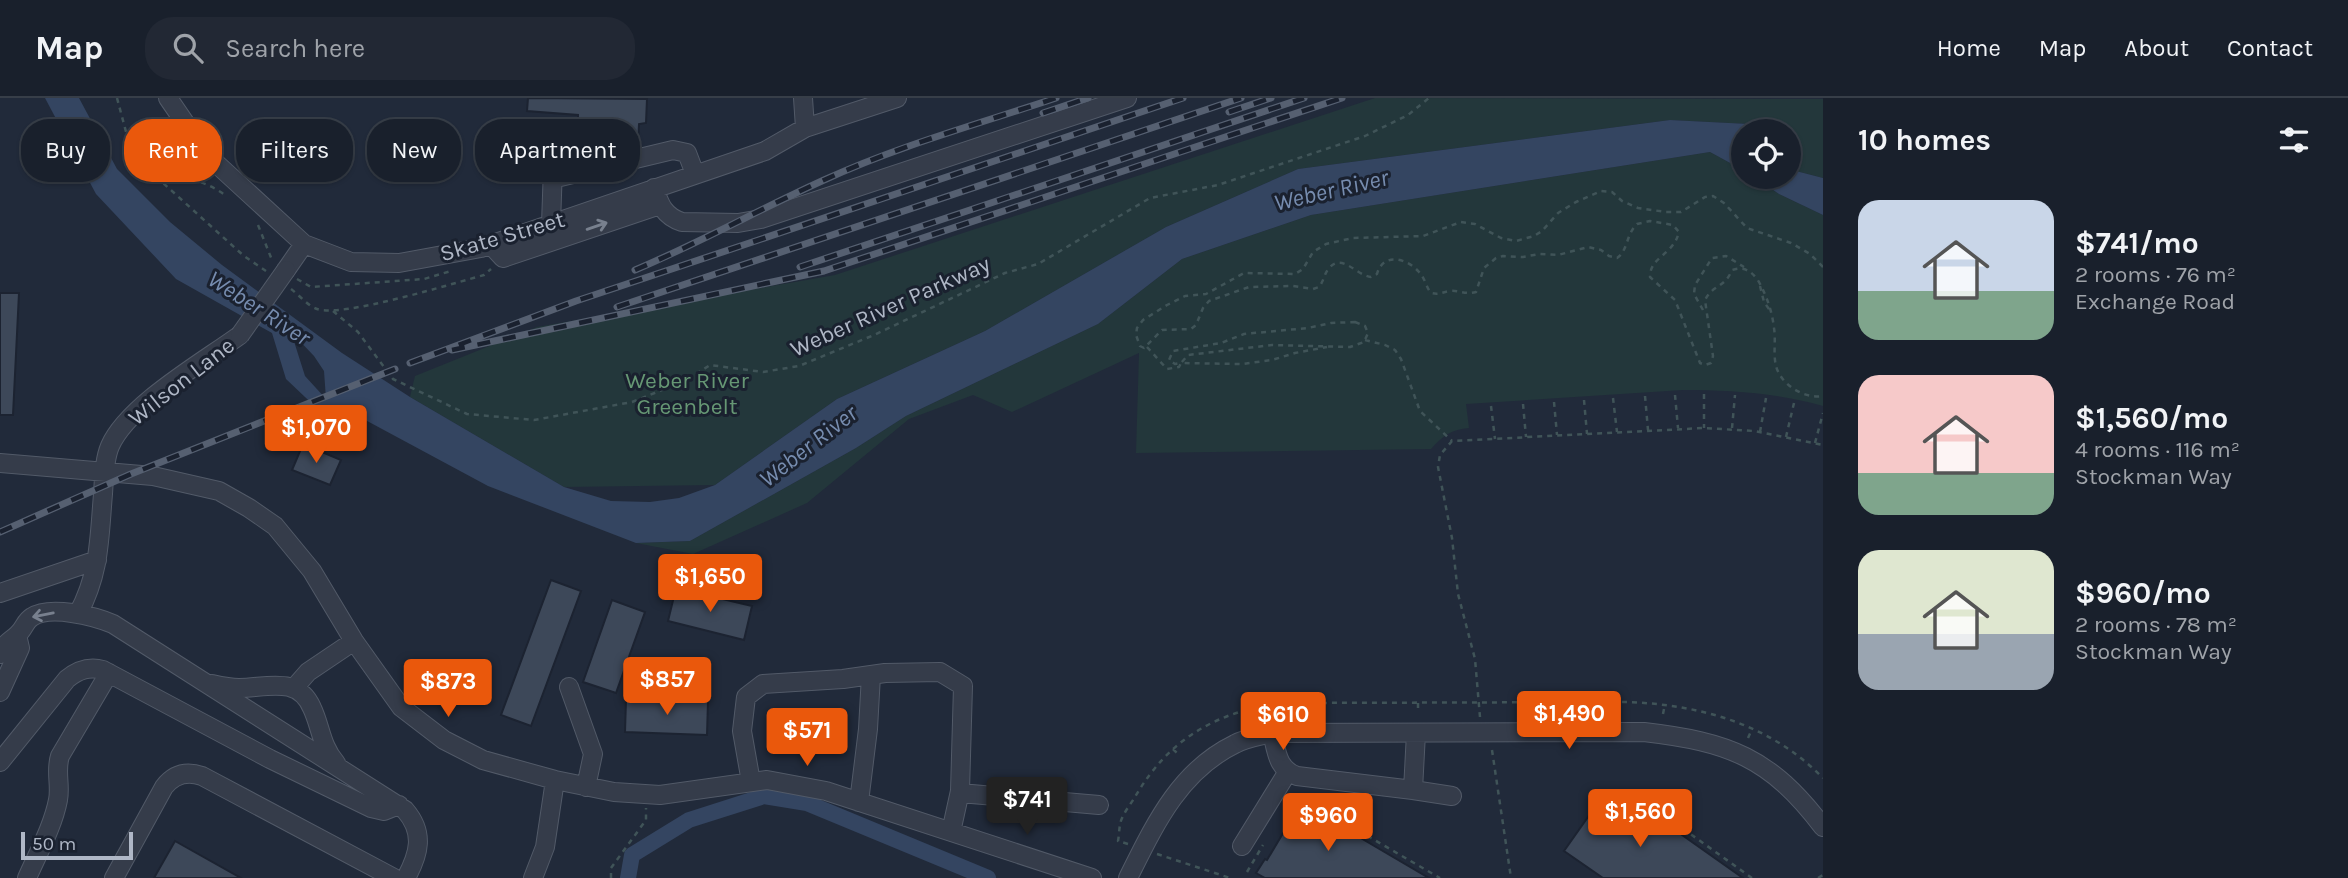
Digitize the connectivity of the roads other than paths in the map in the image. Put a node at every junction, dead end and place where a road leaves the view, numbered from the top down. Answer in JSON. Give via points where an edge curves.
{"nodes":[{"id":1,"x":168,"y":98,"type":"edge"},
{"id":2,"x":803,"y":98,"type":"edge"},
{"id":3,"x":897,"y":98,"type":"edge"},
{"id":4,"x":1127,"y":98,"type":"edge"},
{"id":5,"x":805,"y":128,"type":"junction"},
{"id":6,"x":640,"y":157,"type":"edge"},
{"id":7,"x":695,"y":174,"type":"junction"},
{"id":8,"x":552,"y":182,"type":"edge"},
{"id":9,"x":657,"y":196,"type":"junction"},
{"id":10,"x":551,"y":224,"type":"junction"},
{"id":11,"x":304,"y":244,"type":"junction"},
{"id":12,"x":497,"y":251,"type":"junction"},
{"id":13,"x":0,"y":463,"type":"edge"},
{"id":14,"x":105,"y":470,"type":"junction"},
{"id":15,"x":97,"y":560,"type":"junction"},
{"id":16,"x":0,"y":593,"type":"edge"},
{"id":17,"x":78,"y":614,"type":"junction"},
{"id":18,"x":18,"y":635,"type":"junction"},
{"id":19,"x":354,"y":641,"type":"junction"},
{"id":20,"x":0,"y":654,"type":"edge"},
{"id":21,"x":109,"y":673,"type":"junction"},
{"id":22,"x":871,"y":675,"type":"junction"},
{"id":23,"x":202,"y":681,"type":"junction"},
{"id":24,"x":569,"y":687,"type":"dead end"},
{"id":25,"x":294,"y":688,"type":"junction"},
{"id":26,"x":0,"y":692,"type":"edge"},
{"id":27,"x":1272,"y":733,"type":"junction"},
{"id":28,"x":1416,"y":733,"type":"junction"},
{"id":29,"x":0,"y":762,"type":"edge"},
{"id":30,"x":343,"y":770,"type":"junction"},
{"id":31,"x":1287,"y":773,"type":"junction"},
{"id":32,"x":555,"y":780,"type":"junction"},
{"id":33,"x":751,"y":782,"type":"junction"},
{"id":34,"x":586,"y":787,"type":"junction"},
{"id":35,"x":1413,"y":790,"type":"junction"},
{"id":36,"x":960,"y":793,"type":"junction"},
{"id":37,"x":1452,"y":796,"type":"dead end"},
{"id":38,"x":859,"y":802,"type":"junction"},
{"id":39,"x":399,"y":805,"type":"junction"},
{"id":40,"x":1099,"y":805,"type":"dead end"},
{"id":41,"x":1823,"y":827,"type":"edge"},
{"id":42,"x":951,"y":832,"type":"junction"},
{"id":43,"x":1242,"y":846,"type":"dead end"},
{"id":44,"x":27,"y":878,"type":"edge"},
{"id":45,"x":114,"y":878,"type":"edge"},
{"id":46,"x":394,"y":878,"type":"edge"},
{"id":47,"x":406,"y":878,"type":"edge"},
{"id":48,"x":533,"y":878,"type":"edge"},
{"id":49,"x":1091,"y":878,"type":"edge"},
{"id":50,"x":1128,"y":878,"type":"edge"}],
"edges":[{"from":1,"to":11,"type":"street","name":"Skate Street","via":[[207,155]]},
{"from":2,"to":5,"type":"street"},
{"from":3,"to":5,"type":"street","name":"Skate Street"},
{"from":4,"to":9,"type":"street","via":[[775,216],[738,223],[691,223],[674,219]]},
{"from":5,"to":7,"type":"street","name":"Skate Street","via":[[765,151]]},
{"from":6,"to":7,"type":"street","via":[[673,150],[687,153]]},
{"from":7,"to":9,"type":"street","name":"Skate Street"},
{"from":8,"to":10,"type":"street"},
{"from":9,"to":10,"type":"street","name":"Skate Street"},
{"from":12,"to":9,"type":"street","one_way":true},
{"from":10,"to":12,"type":"street","name":"Skate Street"},
{"from":11,"to":12,"type":"street","name":"Skate Street","via":[[351,262],[399,263]]},
{"from":11,"to":14,"type":"street","name":"Wilson Lane","bridge":true,"via":[[286,278],[240,335],[126,421],[109,447]]},
{"from":13,"to":14,"type":"street"},
{"from":14,"to":15,"type":"street","name":"Wilson Lane"},
{"from":14,"to":19,"type":"street","via":[[219,491],[249,508],[275,526],[312,571]]},
{"from":15,"to":16,"type":"street"},
{"from":15,"to":17,"type":"street","name":"Wilson Lane","via":[[92,586]]},
{"from":17,"to":18,"type":"street","one_way":true,"via":[[42,612],[29,618]]},
{"from":17,"to":23,"type":"street","via":[[113,624]]},
{"from":18,"to":20,"type":"street"},
{"from":18,"to":26,"type":"street","via":[[20,648]]},
{"from":19,"to":25,"type":"street","via":[[308,672]]},
{"from":19,"to":32,"type":"street","via":[[401,708],[444,740],[483,760]]},
{"from":21,"to":29,"type":"street","via":[[88,668],[74,674]]},
{"from":21,"to":39,"type":"street","via":[[371,808],[384,811]]},
{"from":21,"to":44,"type":"street","via":[[60,756],[56,808]]},
{"from":22,"to":33,"type":"street","via":[[763,684],[746,697],[742,731]]},
{"from":22,"to":36,"type":"street","via":[[940,672],[963,686]]},
{"from":22,"to":38,"type":"street"},
{"from":23,"to":25,"type":"street","via":[[239,688],[277,684]]},
{"from":23,"to":30,"type":"street"},
{"from":24,"to":34,"type":"street","via":[[593,754]]},
{"from":25,"to":30,"type":"street","via":[[308,700],[326,749]]},
{"from":27,"to":28,"type":"street"},
{"from":27,"to":31,"type":"street"},
{"from":27,"to":50,"type":"street","via":[[1236,743],[1204,764],[1176,791]]},
{"from":28,"to":35,"type":"street"},
{"from":28,"to":41,"type":"street","via":[[1644,732],[1691,737],[1737,752],[1774,774]]},
{"from":30,"to":39,"type":"street"},
{"from":31,"to":35,"type":"street"},
{"from":31,"to":43,"type":"street"},
{"from":32,"to":34,"type":"street"},
{"from":32,"to":48,"type":"street","via":[[545,847]]},
{"from":33,"to":34,"type":"street","via":[[660,795]]},
{"from":33,"to":38,"type":"street","via":[[779,782]]},
{"from":35,"to":37,"type":"street"},
{"from":36,"to":40,"type":"street"},
{"from":36,"to":42,"type":"street"},
{"from":38,"to":42,"type":"street"},
{"from":39,"to":47,"type":"street","via":[[414,822],[419,837],[416,860]]},
{"from":42,"to":49,"type":"street"},
{"from":45,"to":46,"type":"street","via":[[164,787],[187,773],[202,776]]}]}
